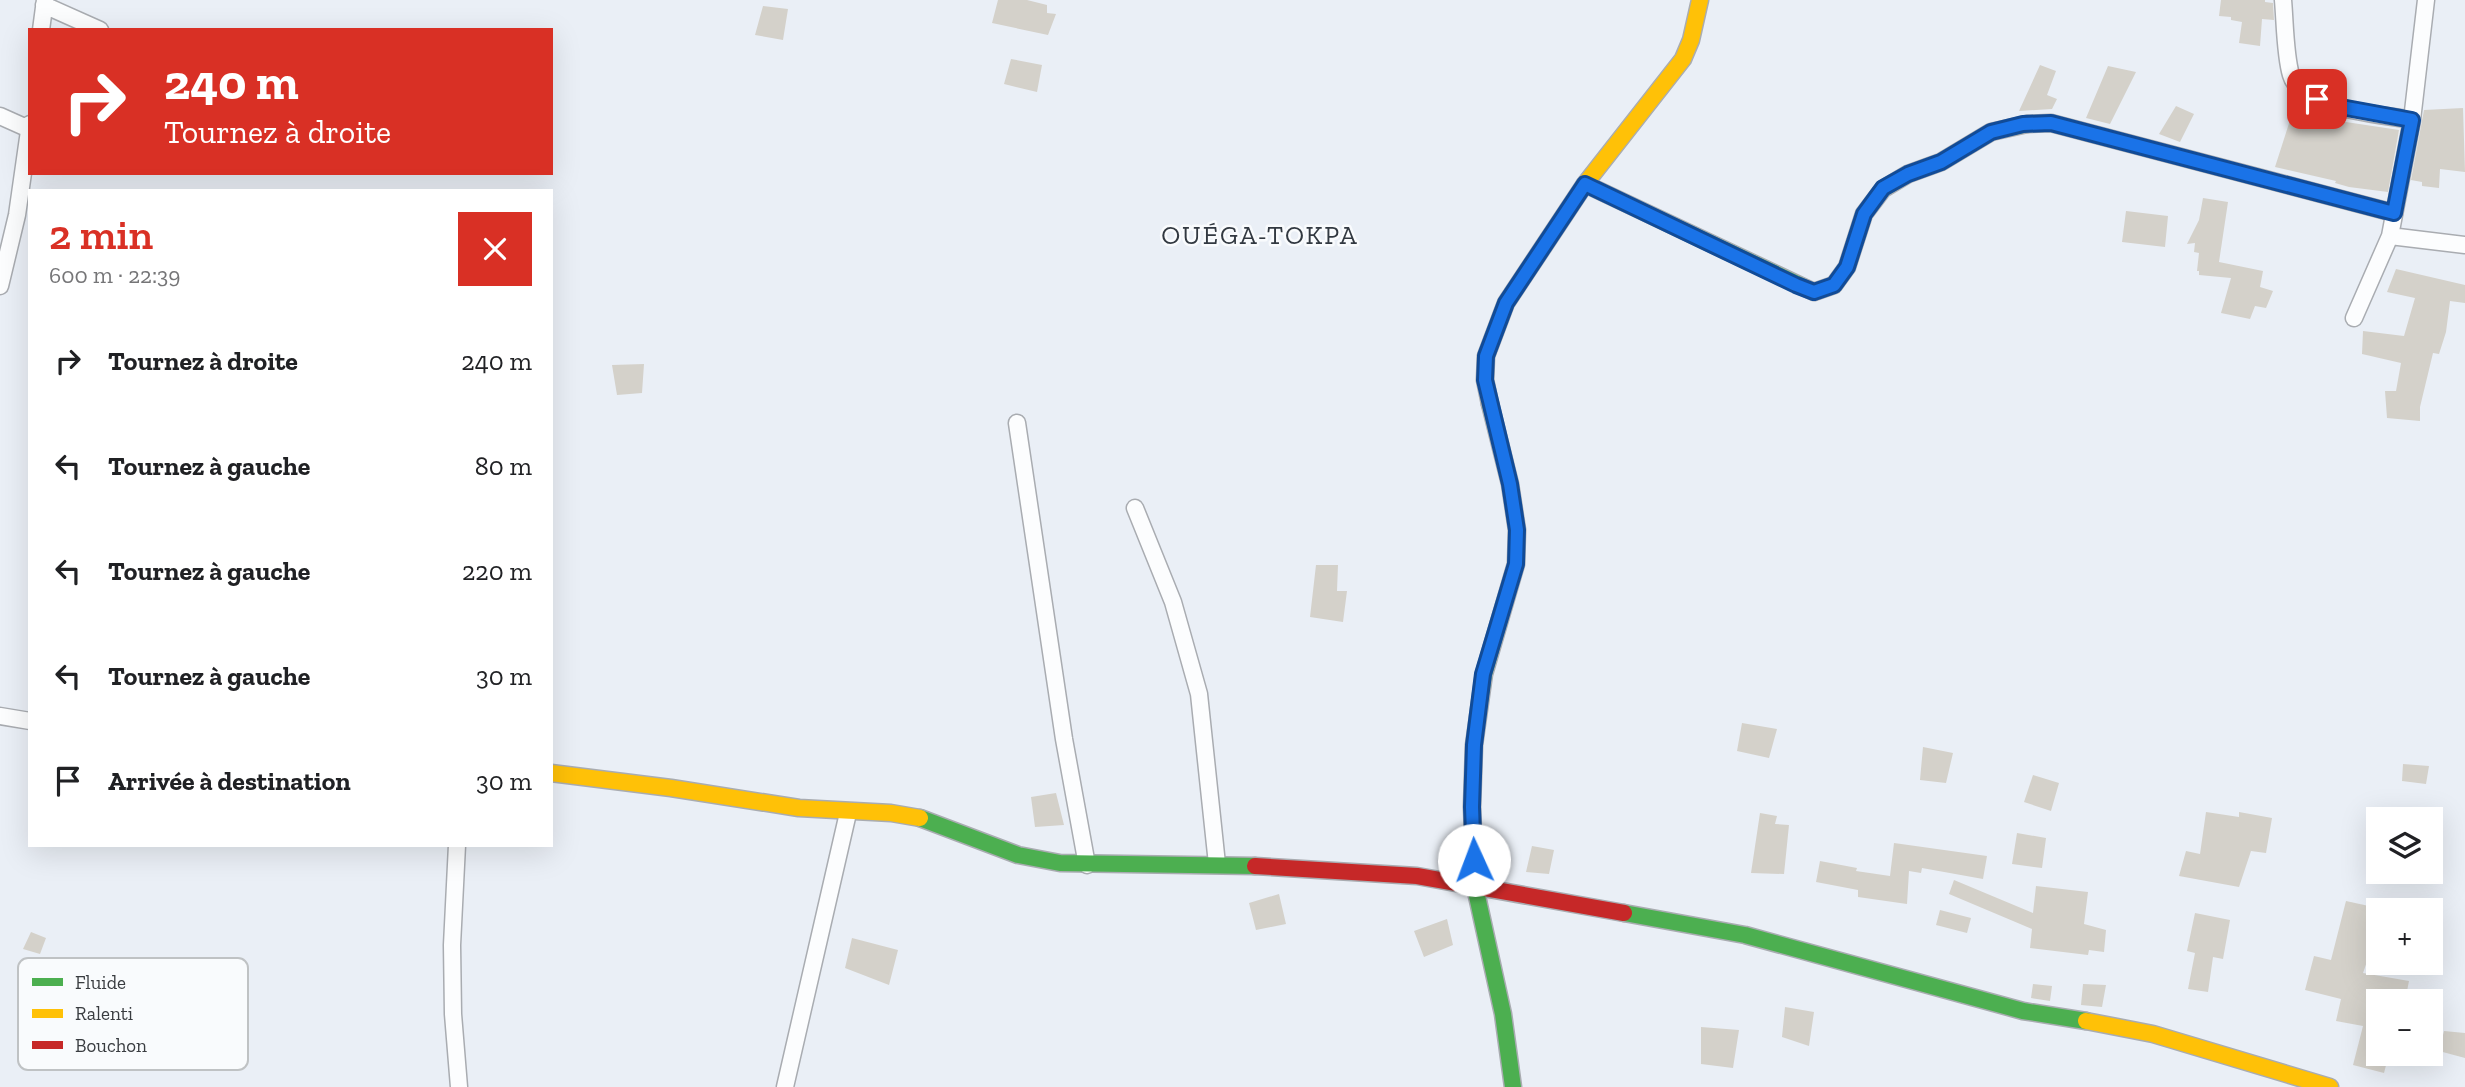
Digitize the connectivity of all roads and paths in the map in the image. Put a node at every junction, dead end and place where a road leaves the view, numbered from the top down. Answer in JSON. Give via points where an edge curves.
{"nodes":[{"id":1,"x":1700,"y":0,"type":"edge"},
{"id":2,"x":2283,"y":0,"type":"edge"},
{"id":3,"x":2426,"y":0,"type":"edge"},
{"id":4,"x":44,"y":2,"type":"edge"},
{"id":5,"x":41,"y":28,"type":"edge"},
{"id":6,"x":96,"y":28,"type":"edge"},
{"id":7,"x":0,"y":116,"type":"edge"},
{"id":8,"x":2412,"y":120,"type":"junction"},
{"id":9,"x":28,"y":126,"type":"edge"},
{"id":10,"x":28,"y":133,"type":"edge"},
{"id":11,"x":1585,"y":184,"type":"junction"},
{"id":12,"x":2394,"y":213,"type":"junction"},
{"id":13,"x":2390,"y":236,"type":"junction"},
{"id":14,"x":2465,"y":245,"type":"edge"},
{"id":15,"x":0,"y":284,"type":"edge"},
{"id":16,"x":2354,"y":318,"type":"dead end"},
{"id":17,"x":1017,"y":423,"type":"dead end"},
{"id":18,"x":1135,"y":508,"type":"dead end"},
{"id":19,"x":0,"y":716,"type":"edge"},
{"id":20,"x":28,"y":721,"type":"edge"},
{"id":21,"x":553,"y":773,"type":"edge"},
{"id":22,"x":848,"y":813,"type":"junction"},
{"id":23,"x":457,"y":847,"type":"edge"},
{"id":24,"x":1217,"y":864,"type":"junction"},
{"id":25,"x":1087,"y":865,"type":"junction"},
{"id":26,"x":1475,"y":887,"type":"junction"},
{"id":27,"x":459,"y":1087,"type":"edge"},
{"id":28,"x":785,"y":1087,"type":"edge"},
{"id":29,"x":1513,"y":1087,"type":"edge"},
{"id":30,"x":2330,"y":1087,"type":"edge"}],
"edges":[{"from":1,"to":11,"type":"street","via":[[1683,59]]},
{"from":2,"to":8,"type":"street","via":[[2291,76],[2304,94],[2330,105]]},
{"from":3,"to":8,"type":"street"},
{"from":4,"to":5,"type":"street"},
{"from":4,"to":6,"type":"street"},
{"from":7,"to":9,"type":"street"},
{"from":8,"to":12,"type":"street"},
{"from":10,"to":15,"type":"street","via":[[17,215]]},
{"from":11,"to":12,"type":"street","via":[[1814,292],[1834,285],[1847,267],[1864,214],[1883,188],[1941,162],[1991,132],[2023,124],[2051,123]]},
{"from":11,"to":26,"type":"street","via":[[1506,303],[1486,356],[1485,380],[1517,530],[1516,564],[1483,674],[1474,745]]},
{"from":12,"to":13,"type":"street"},
{"from":13,"to":14,"type":"street"},
{"from":13,"to":16,"type":"street"},
{"from":17,"to":25,"type":"street"},
{"from":18,"to":24,"type":"street","via":[[1173,602],[1199,694]]},
{"from":19,"to":20,"type":"street"},
{"from":21,"to":22,"type":"street"},
{"from":22,"to":25,"type":"street","via":[[925,819],[1018,855]]},
{"from":22,"to":28,"type":"street"},
{"from":23,"to":27,"type":"street","via":[[452,945]]},
{"from":24,"to":25,"type":"street"},
{"from":24,"to":26,"type":"street","via":[[1417,876]]},
{"from":26,"to":29,"type":"street","via":[[1503,1014]]},
{"from":26,"to":30,"type":"street","via":[[1745,935],[2023,1011],[2153,1034]]}]}
